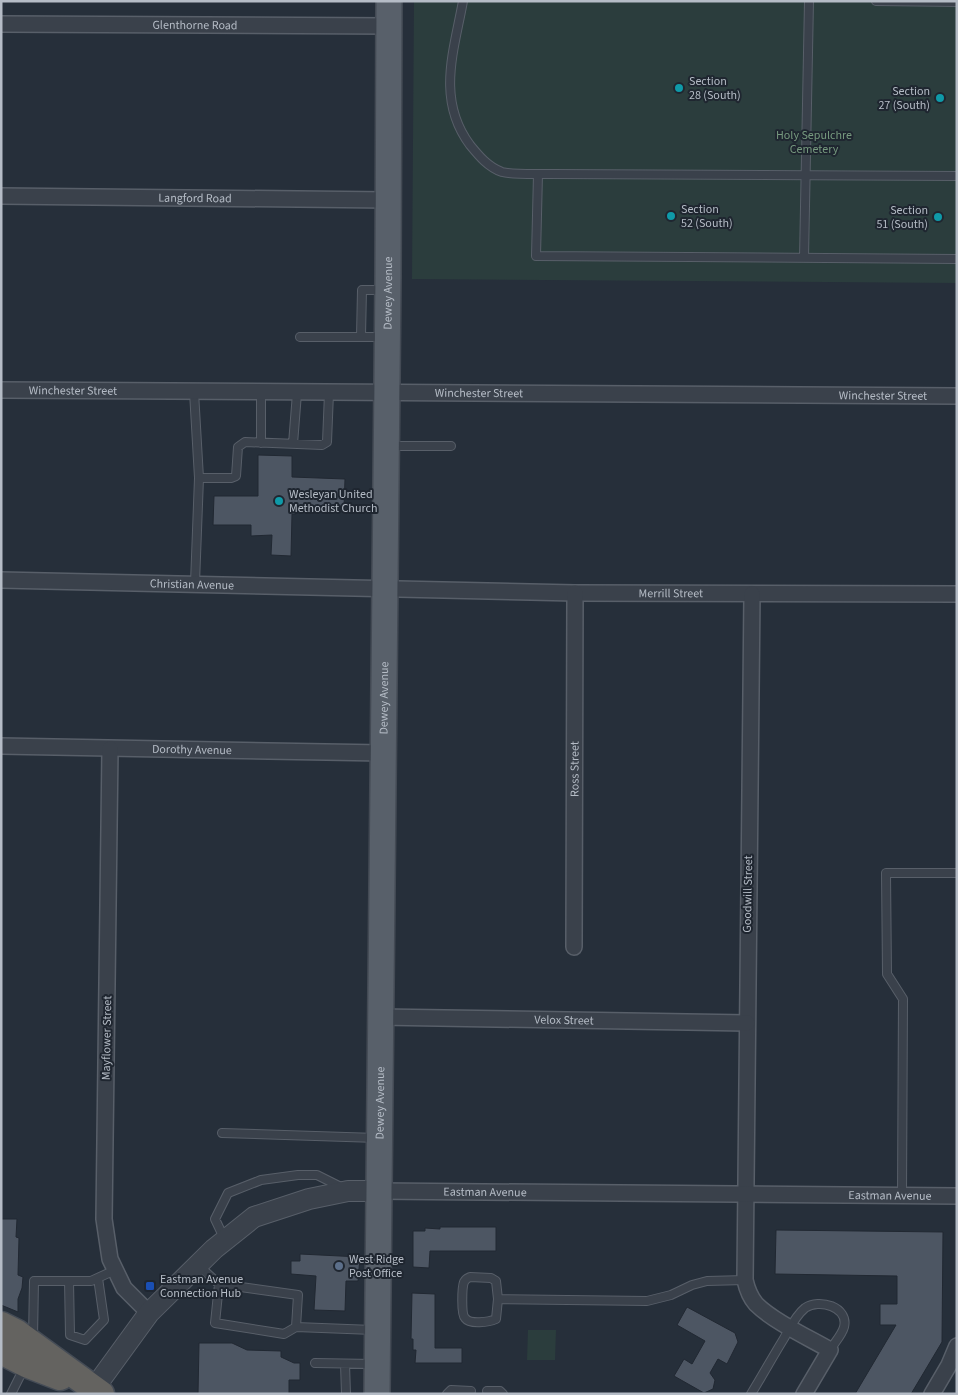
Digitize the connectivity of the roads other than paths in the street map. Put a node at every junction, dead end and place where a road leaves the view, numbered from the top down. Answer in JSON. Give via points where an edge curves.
{"nodes":[{"id":1,"x":389,"y":1,"type":"edge"},
{"id":2,"x":463,"y":1,"type":"edge"},
{"id":3,"x":809,"y":1,"type":"edge"},
{"id":4,"x":876,"y":1,"type":"edge"},
{"id":5,"x":957,"y":2,"type":"edge"},
{"id":6,"x":1,"y":24,"type":"edge"},
{"id":7,"x":389,"y":26,"type":"junction"},
{"id":8,"x":538,"y":174,"type":"junction"},
{"id":9,"x":807,"y":175,"type":"junction"},
{"id":10,"x":957,"y":176,"type":"edge"},
{"id":11,"x":1,"y":196,"type":"edge"},
{"id":12,"x":388,"y":200,"type":"junction"},
{"id":13,"x":804,"y":258,"type":"junction"},
{"id":14,"x":957,"y":259,"type":"edge"},
{"id":15,"x":388,"y":290,"type":"junction"},
{"id":16,"x":361,"y":336,"type":"junction"},
{"id":17,"x":300,"y":337,"type":"dead end"},
{"id":18,"x":388,"y":337,"type":"junction"},
{"id":19,"x":1,"y":390,"type":"edge"},
{"id":20,"x":194,"y":392,"type":"junction"},
{"id":21,"x":261,"y":393,"type":"junction"},
{"id":22,"x":297,"y":393,"type":"junction"},
{"id":23,"x":329,"y":393,"type":"junction"},
{"id":24,"x":387,"y":394,"type":"junction"},
{"id":25,"x":957,"y":396,"type":"edge"},
{"id":26,"x":261,"y":443,"type":"junction"},
{"id":27,"x":293,"y":444,"type":"junction"},
{"id":28,"x":386,"y":446,"type":"junction"},
{"id":29,"x":451,"y":446,"type":"dead end"},
{"id":30,"x":199,"y":478,"type":"junction"},
{"id":31,"x":1,"y":580,"type":"edge"},
{"id":32,"x":195,"y":583,"type":"junction"},
{"id":33,"x":384,"y":588,"type":"junction"},
{"id":34,"x":576,"y":593,"type":"junction"},
{"id":35,"x":752,"y":594,"type":"junction"},
{"id":36,"x":957,"y":594,"type":"edge"},
{"id":37,"x":1,"y":746,"type":"edge"},
{"id":38,"x":110,"y":749,"type":"junction"},
{"id":39,"x":383,"y":753,"type":"junction"},
{"id":40,"x":957,"y":873,"type":"edge"},
{"id":41,"x":574,"y":946,"type":"dead end"},
{"id":42,"x":380,"y":1018,"type":"junction"},
{"id":43,"x":747,"y":1023,"type":"junction"},
{"id":44,"x":222,"y":1134,"type":"dead end"},
{"id":45,"x":379,"y":1138,"type":"junction"},
{"id":46,"x":348,"y":1191,"type":"junction"},
{"id":47,"x":379,"y":1191,"type":"junction"},
{"id":48,"x":745,"y":1195,"type":"junction"},
{"id":49,"x":902,"y":1196,"type":"junction"},
{"id":50,"x":957,"y":1196,"type":"edge"},
{"id":51,"x":224,"y":1240,"type":"junction"},
{"id":52,"x":197,"y":1265,"type":"junction"},
{"id":53,"x":115,"y":1270,"type":"junction"},
{"id":54,"x":98,"y":1278,"type":"junction"},
{"id":55,"x":744,"y":1280,"type":"junction"},
{"id":56,"x":69,"y":1281,"type":"junction"},
{"id":57,"x":219,"y":1284,"type":"junction"},
{"id":58,"x":498,"y":1299,"type":"junction"},
{"id":59,"x":149,"y":1314,"type":"junction"},
{"id":60,"x":1,"y":1325,"type":"edge"},
{"id":61,"x":296,"y":1327,"type":"junction"},
{"id":62,"x":790,"y":1327,"type":"junction"},
{"id":63,"x":377,"y":1330,"type":"junction"},
{"id":64,"x":957,"y":1346,"type":"edge"},
{"id":65,"x":830,"y":1350,"type":"junction"},
{"id":66,"x":1,"y":1351,"type":"edge"},
{"id":67,"x":29,"y":1354,"type":"junction"},
{"id":68,"x":315,"y":1363,"type":"dead end"},
{"id":69,"x":345,"y":1364,"type":"junction"},
{"id":70,"x":377,"y":1364,"type":"junction"},
{"id":71,"x":471,"y":1390,"type":"dead end"},
{"id":72,"x":487,"y":1391,"type":"dead end"},
{"id":73,"x":97,"y":1392,"type":"edge"},
{"id":74,"x":11,"y":1394,"type":"edge"},
{"id":75,"x":346,"y":1394,"type":"edge"},
{"id":76,"x":377,"y":1394,"type":"edge"},
{"id":77,"x":447,"y":1394,"type":"edge"},
{"id":78,"x":503,"y":1394,"type":"edge"},
{"id":79,"x":751,"y":1394,"type":"edge"},
{"id":80,"x":804,"y":1394,"type":"edge"},
{"id":81,"x":932,"y":1394,"type":"edge"}],
"edges":[{"from":1,"to":7,"type":"main road","name":"Dewey Avenue"},
{"from":2,"to":8,"type":"lane","via":[[451,56],[450,100],[464,136],[481,160],[502,172]]},
{"from":3,"to":9,"type":"lane"},
{"from":4,"to":5,"type":"lane"},
{"from":6,"to":7,"type":"street","name":"Glenthorne Road"},
{"from":7,"to":12,"type":"main road","name":"Dewey Avenue"},
{"from":8,"to":9,"type":"lane"},
{"from":8,"to":13,"type":"lane","via":[[536,256]]},
{"from":9,"to":10,"type":"lane"},
{"from":9,"to":13,"type":"lane"},
{"from":11,"to":12,"type":"street","name":"Langford Road"},
{"from":12,"to":15,"type":"main road","name":"Dewey Avenue"},
{"from":13,"to":14,"type":"lane"},
{"from":15,"to":16,"type":"lane","via":[[362,290]]},
{"from":15,"to":18,"type":"main road","name":"Dewey Avenue"},
{"from":16,"to":17,"type":"lane"},
{"from":16,"to":18,"type":"lane"},
{"from":18,"to":24,"type":"main road","name":"Dewey Avenue"},
{"from":19,"to":20,"type":"street","name":"Winchester Street"},
{"from":20,"to":21,"type":"street","name":"Winchester Street"},
{"from":20,"to":30,"type":"lane"},
{"from":21,"to":22,"type":"street","name":"Winchester Street"},
{"from":21,"to":26,"type":"lane"},
{"from":22,"to":23,"type":"street","name":"Winchester Street"},
{"from":22,"to":27,"type":"lane"},
{"from":23,"to":24,"type":"street","name":"Winchester Street"},
{"from":23,"to":27,"type":"lane","via":[[327,442],[322,446]]},
{"from":24,"to":25,"type":"street","name":"Winchester Street"},
{"from":24,"to":28,"type":"main road","name":"Dewey Avenue"},
{"from":26,"to":27,"type":"lane"},
{"from":26,"to":30,"type":"lane","via":[[245,442],[238,447],[236,476]]},
{"from":28,"to":29,"type":"lane"},
{"from":28,"to":33,"type":"main road","name":"Dewey Avenue"},
{"from":30,"to":32,"type":"lane"},
{"from":31,"to":32,"type":"street","name":"Christian Avenue"},
{"from":32,"to":33,"type":"street","name":"Christian Avenue"},
{"from":33,"to":34,"type":"street","name":"Merrill Street"},
{"from":33,"to":39,"type":"main road","name":"Dewey Avenue"},
{"from":34,"to":35,"type":"street","name":"Merrill Street"},
{"from":34,"to":41,"type":"street","name":"Ross Street"},
{"from":35,"to":36,"type":"street","name":"Merrill Street"},
{"from":35,"to":43,"type":"street","name":"Goodwill Street"},
{"from":37,"to":38,"type":"street","name":"Dorothy Avenue"},
{"from":38,"to":39,"type":"street","name":"Dorothy Avenue"},
{"from":38,"to":53,"type":"street","name":"Mayflower Street","via":[[104,1219],[110,1259]]},
{"from":39,"to":42,"type":"main road","name":"Dewey Avenue"},
{"from":40,"to":49,"type":"lane","via":[[886,873],[887,974],[903,999]]},
{"from":42,"to":43,"type":"street","name":"Velox Street"},
{"from":42,"to":45,"type":"main road","name":"Dewey Avenue"},
{"from":43,"to":48,"type":"street","name":"Goodwill Street"},
{"from":44,"to":45,"type":"lane"},
{"from":45,"to":47,"type":"main road","name":"Dewey Avenue"},
{"from":46,"to":47,"type":"street","name":"Eastman Avenue"},
{"from":46,"to":51,"type":"street","name":"Eastman Avenue","via":[[309,1199],[254,1217]]},
{"from":46,"to":51,"type":"lane","via":[[317,1175],[298,1175],[261,1180],[228,1193],[216,1219]]},
{"from":47,"to":48,"type":"street","name":"Eastman Avenue"},
{"from":47,"to":63,"type":"main road","name":"Dewey Avenue"},
{"from":48,"to":49,"type":"street","name":"Eastman Avenue"},
{"from":48,"to":55,"type":"street","name":"Goodwill Street"},
{"from":49,"to":50,"type":"street","name":"Eastman Avenue"},
{"from":51,"to":52,"type":"street","name":"Eastman Avenue"},
{"from":52,"to":57,"type":"lane"},
{"from":52,"to":59,"type":"street","name":"Eastman Avenue"},
{"from":53,"to":54,"type":"lane"},
{"from":53,"to":59,"type":"street","name":"Mayflower Street","via":[[124,1288]]},
{"from":54,"to":56,"type":"lane"},
{"from":54,"to":56,"type":"lane","via":[[104,1320],[85,1340],[70,1336]]},
{"from":55,"to":58,"type":"lane","via":[[707,1281],[647,1301]]},
{"from":55,"to":62,"type":"street","via":[[755,1304]]},
{"from":56,"to":67,"type":"lane","via":[[34,1281]]},
{"from":57,"to":61,"type":"lane","via":[[298,1295]]},
{"from":57,"to":61,"type":"lane","via":[[215,1323],[284,1334]]},
{"from":58,"to":58,"type":"lane","via":[[496,1281],[470,1277],[463,1285],[462,1313],[470,1321],[496,1319]]},
{"from":59,"to":73,"type":"street","name":"Eastman Avenue"},
{"from":60,"to":67,"type":"highway","via":[[17,1333]]},
{"from":61,"to":63,"type":"lane"},
{"from":62,"to":65,"type":"street"},
{"from":62,"to":65,"type":"lane","via":[[810,1305],[837,1309],[842,1314],[844,1328]]},
{"from":62,"to":79,"type":"lane"},
{"from":63,"to":70,"type":"main road","name":"Dewey Avenue"},
{"from":64,"to":81,"type":"street"},
{"from":65,"to":80,"type":"street"},
{"from":66,"to":67,"type":"highway"},
{"from":67,"to":73,"type":"highway"},
{"from":67,"to":74,"type":"lane"},
{"from":68,"to":69,"type":"lane"},
{"from":69,"to":70,"type":"lane"},
{"from":69,"to":75,"type":"lane"},
{"from":70,"to":76,"type":"main road","name":"Dewey Avenue"},
{"from":71,"to":77,"type":"lane","via":[[451,1390]]},
{"from":72,"to":78,"type":"lane"}]}
